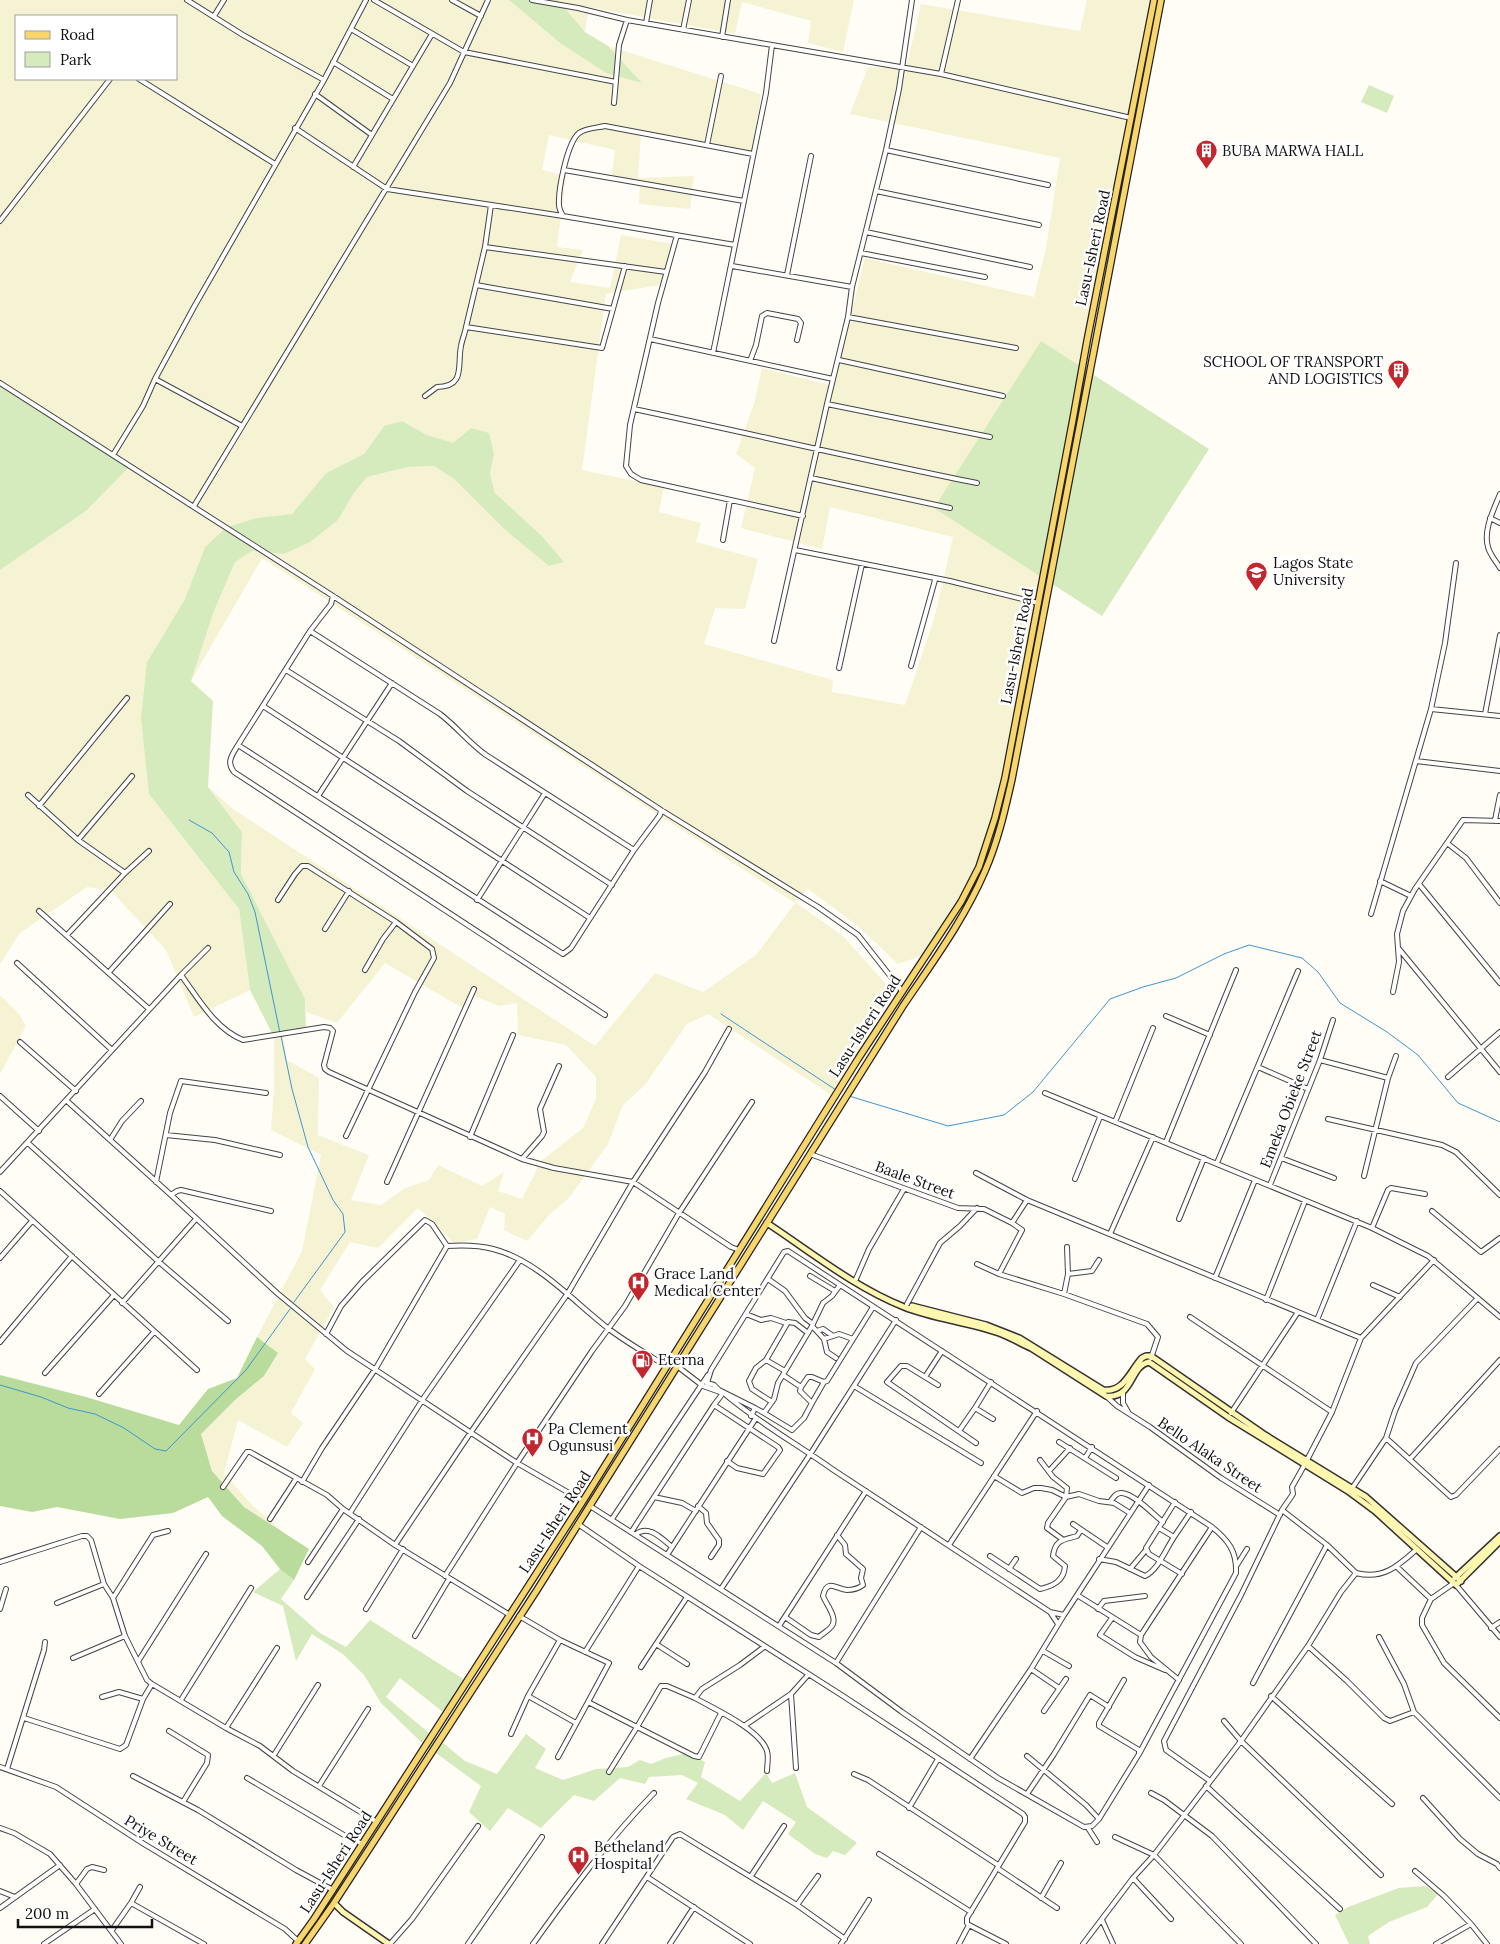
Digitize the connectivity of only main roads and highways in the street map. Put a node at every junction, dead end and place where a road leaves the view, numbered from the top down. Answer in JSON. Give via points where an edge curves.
{"nodes":[{"id":1,"x":1154,"y":0,"type":"edge"},
{"id":2,"x":1161,"y":0,"type":"edge"},
{"id":3,"x":1135,"y":119,"type":"junction"},
{"id":4,"x":1087,"y":341,"type":"junction"},
{"id":5,"x":1095,"y":342,"type":"junction"},
{"id":6,"x":616,"y":1448,"type":"junction"},
{"id":7,"x":623,"y":1453,"type":"junction"},
{"id":8,"x":297,"y":1943,"type":"edge"},
{"id":9,"x":305,"y":1944,"type":"edge"}],
"edges":[{"from":1,"to":3,"type":"main road","name":"Lasu-Isheri Road"},
{"from":2,"to":3,"type":"main road","name":"Lasu-Isheri Road"},
{"from":3,"to":4,"type":"main road","name":"Lasu-Isheri Road"},
{"from":3,"to":5,"type":"main road","name":"Lasu-Isheri Road"},
{"from":4,"to":5,"type":"main road"},
{"from":4,"to":6,"type":"main road","name":"Lasu-Isheri Road","via":[[1003,787],[979,867],[961,902],[841,1087]]},
{"from":5,"to":7,"type":"main road","name":"Lasu-Isheri Road","via":[[1012,779],[985,870],[968,905]]},
{"from":6,"to":7,"type":"main road"},
{"from":6,"to":8,"type":"main road","name":"Lasu-Isheri Road"},
{"from":7,"to":9,"type":"main road","name":"Lasu-Isheri Road"}]}
